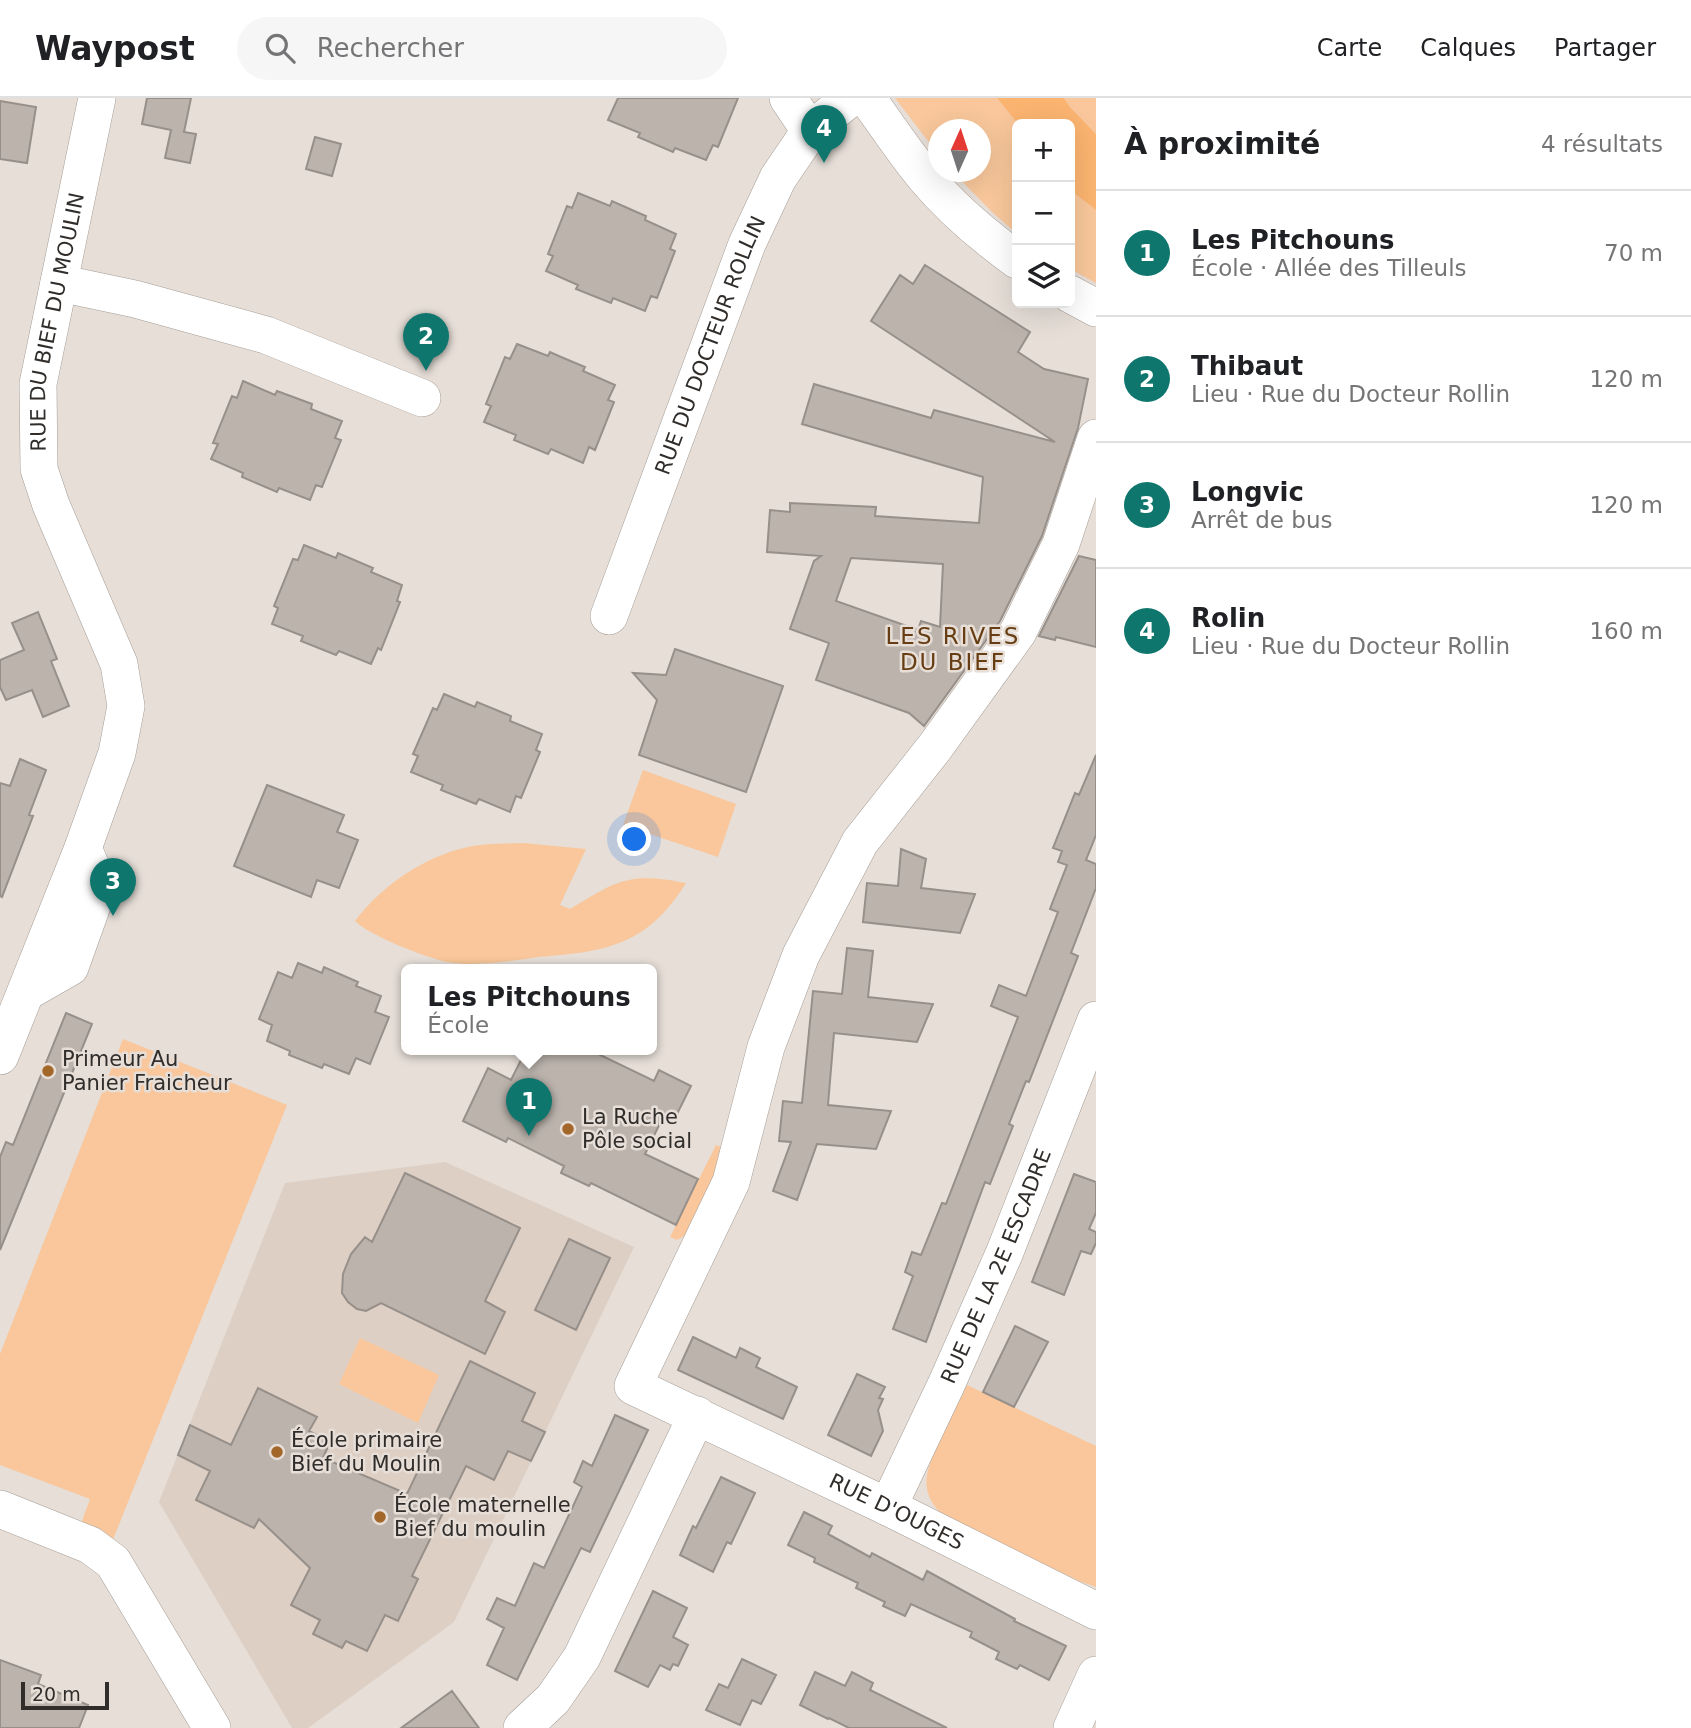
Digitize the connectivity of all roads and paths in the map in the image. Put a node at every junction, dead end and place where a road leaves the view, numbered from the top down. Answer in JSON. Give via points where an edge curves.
{"nodes":[{"id":1,"x":97,"y":98,"type":"edge"},
{"id":2,"x":788,"y":98,"type":"edge"},
{"id":3,"x":850,"y":98,"type":"edge"},
{"id":4,"x":867,"y":98,"type":"edge"},
{"id":5,"x":810,"y":131,"type":"junction"},
{"id":6,"x":1012,"y":256,"type":"edge"},
{"id":7,"x":59,"y":283,"type":"junction"},
{"id":8,"x":1075,"y":297,"type":"edge"},
{"id":9,"x":1096,"y":308,"type":"edge"},
{"id":10,"x":422,"y":398,"type":"dead end"},
{"id":11,"x":1096,"y":438,"type":"edge"},
{"id":12,"x":609,"y":616,"type":"dead end"},
{"id":13,"x":1096,"y":1020,"type":"edge"},
{"id":14,"x":0,"y":1056,"type":"edge"},
{"id":15,"x":697,"y":1415,"type":"junction"},
{"id":16,"x":888,"y":1507,"type":"junction"},
{"id":17,"x":0,"y":1508,"type":"edge"},
{"id":18,"x":1096,"y":1611,"type":"edge"},
{"id":19,"x":1096,"y":1675,"type":"edge"},
{"id":20,"x":212,"y":1728,"type":"edge"},
{"id":21,"x":522,"y":1728,"type":"edge"},
{"id":22,"x":1072,"y":1728,"type":"edge"}],
"edges":[{"from":1,"to":7,"type":"street","name":"RUE DU BIEF DU MOULIN"},
{"from":2,"to":5,"type":"street"},
{"from":3,"to":5,"type":"street","name":"RUE DU DOCTEUR ROLLIN"},
{"from":4,"to":6,"type":"street","via":[[944,198]]},
{"from":5,"to":12,"type":"street","name":"RUE DU DOCTEUR ROLLIN","via":[[778,178],[747,244]]},
{"from":7,"to":10,"type":"street","via":[[267,335]]},
{"from":7,"to":14,"type":"street","name":"RUE DU BIEF DU MOULIN","via":[[38,384],[39,469],[119,664],[126,706],[117,753],[83,848]]},
{"from":8,"to":9,"type":"street"},
{"from":11,"to":15,"type":"street","name":"RUE D'OUGES","via":[[1061,544],[1018,632],[860,842],[801,955],[766,1047],[731,1182],[633,1386]]},
{"from":13,"to":16,"type":"street","name":"RUE DE LA 2E ESCADRE","via":[[1004,1254]]},
{"from":15,"to":16,"type":"street","name":"RUE D'OUGES"},
{"from":15,"to":21,"type":"street","via":[[582,1657],[553,1699]]},
{"from":16,"to":18,"type":"street","name":"RUE D'OUGES"},
{"from":17,"to":20,"type":"street","via":[[90,1545],[113,1562]]},
{"from":19,"to":22,"type":"street"}]}
